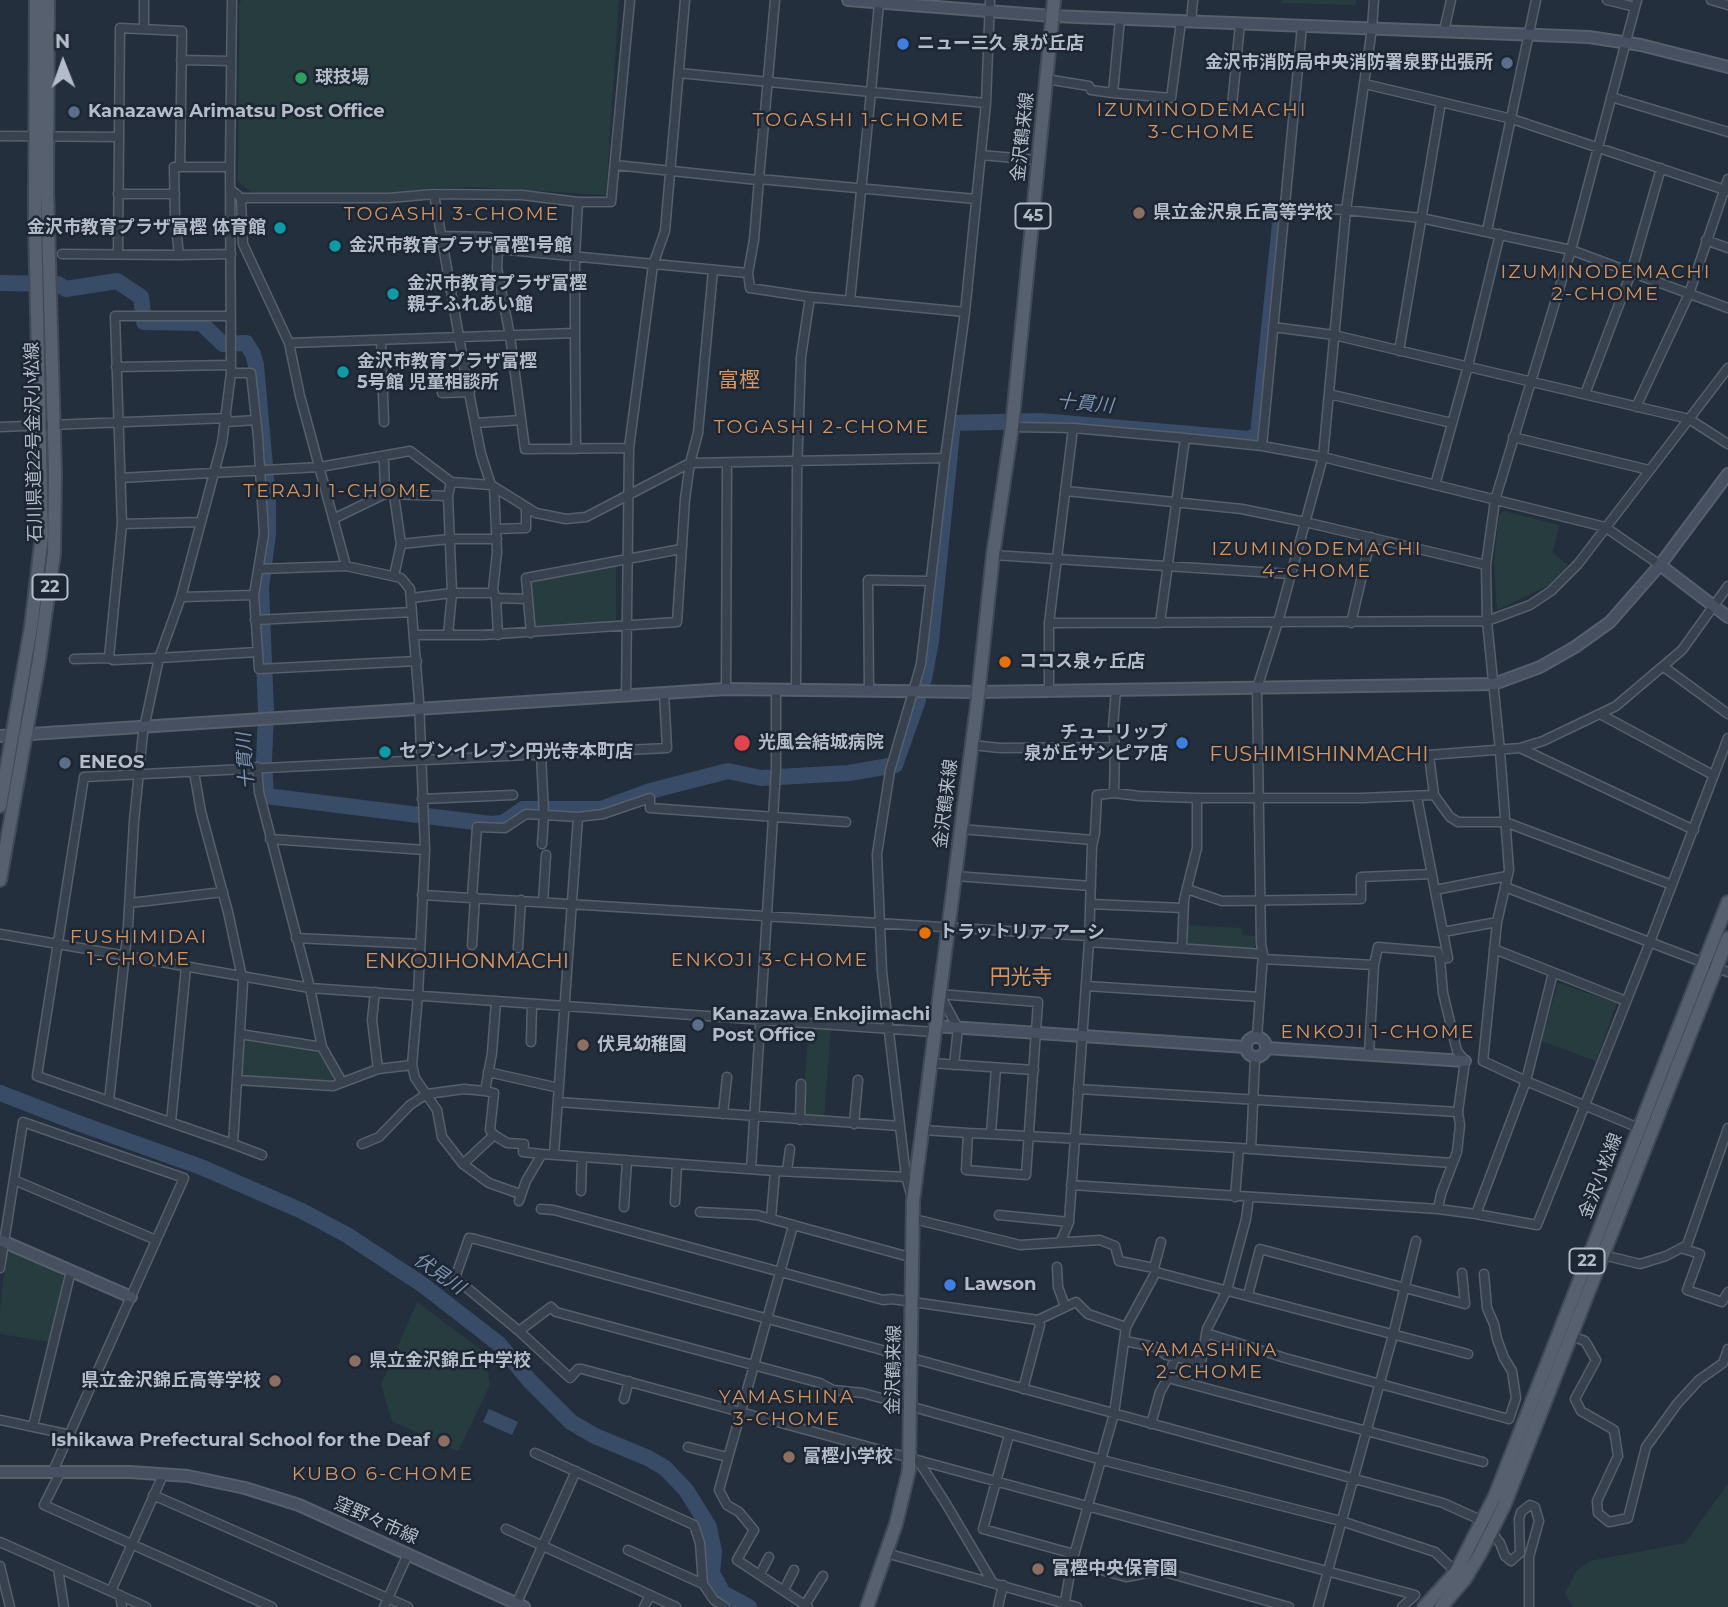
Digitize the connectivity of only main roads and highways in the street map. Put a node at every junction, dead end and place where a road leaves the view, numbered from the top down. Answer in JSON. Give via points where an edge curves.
{"nodes":[{"id":1,"x":36,"y":0,"type":"edge"},
{"id":2,"x":48,"y":0,"type":"edge"},
{"id":3,"x":1054,"y":0,"type":"edge"},
{"id":4,"x":43,"y":284,"type":"junction"},
{"id":5,"x":12,"y":735,"type":"edge"},
{"id":6,"x":0,"y":806,"type":"edge"},
{"id":7,"x":0,"y":880,"type":"edge"},
{"id":8,"x":1728,"y":902,"type":"edge"},
{"id":9,"x":1728,"y":938,"type":"edge"},
{"id":10,"x":1722,"y":970,"type":"edge"},
{"id":11,"x":866,"y":1607,"type":"edge"},
{"id":12,"x":1424,"y":1607,"type":"edge"},
{"id":13,"x":1441,"y":1607,"type":"edge"}],
"edges":[{"from":1,"to":4,"type":"main road","name":"石川県道22号金沢小松線","number":"22","via":[[34,137]]},
{"from":2,"to":4,"type":"main road","name":"石川県道22号金沢小松線","number":"22"},
{"from":3,"to":11,"type":"main road","name":"金沢鶴来線","number":"45","via":[[1012,422],[913,1201],[908,1483]]},
{"from":4,"to":5,"type":"main road","name":"石川県道22号金沢小松線","number":"22","via":[[47,425],[40,563]]},
{"from":5,"to":6,"type":"main road","name":"石川県道22号金沢小松線","number":"22"},
{"from":5,"to":7,"type":"main road","name":"石川県道22号金沢小松線","number":"22"},
{"from":8,"to":12,"type":"main road","name":"金沢小松線","number":"22","via":[[1506,1468],[1455,1572]]},
{"from":9,"to":10,"type":"main road","name":"金沢小松線","number":"22"},
{"from":10,"to":13,"type":"main road","name":"金沢小松線","number":"22","via":[[1492,1532],[1465,1579]]}]}
